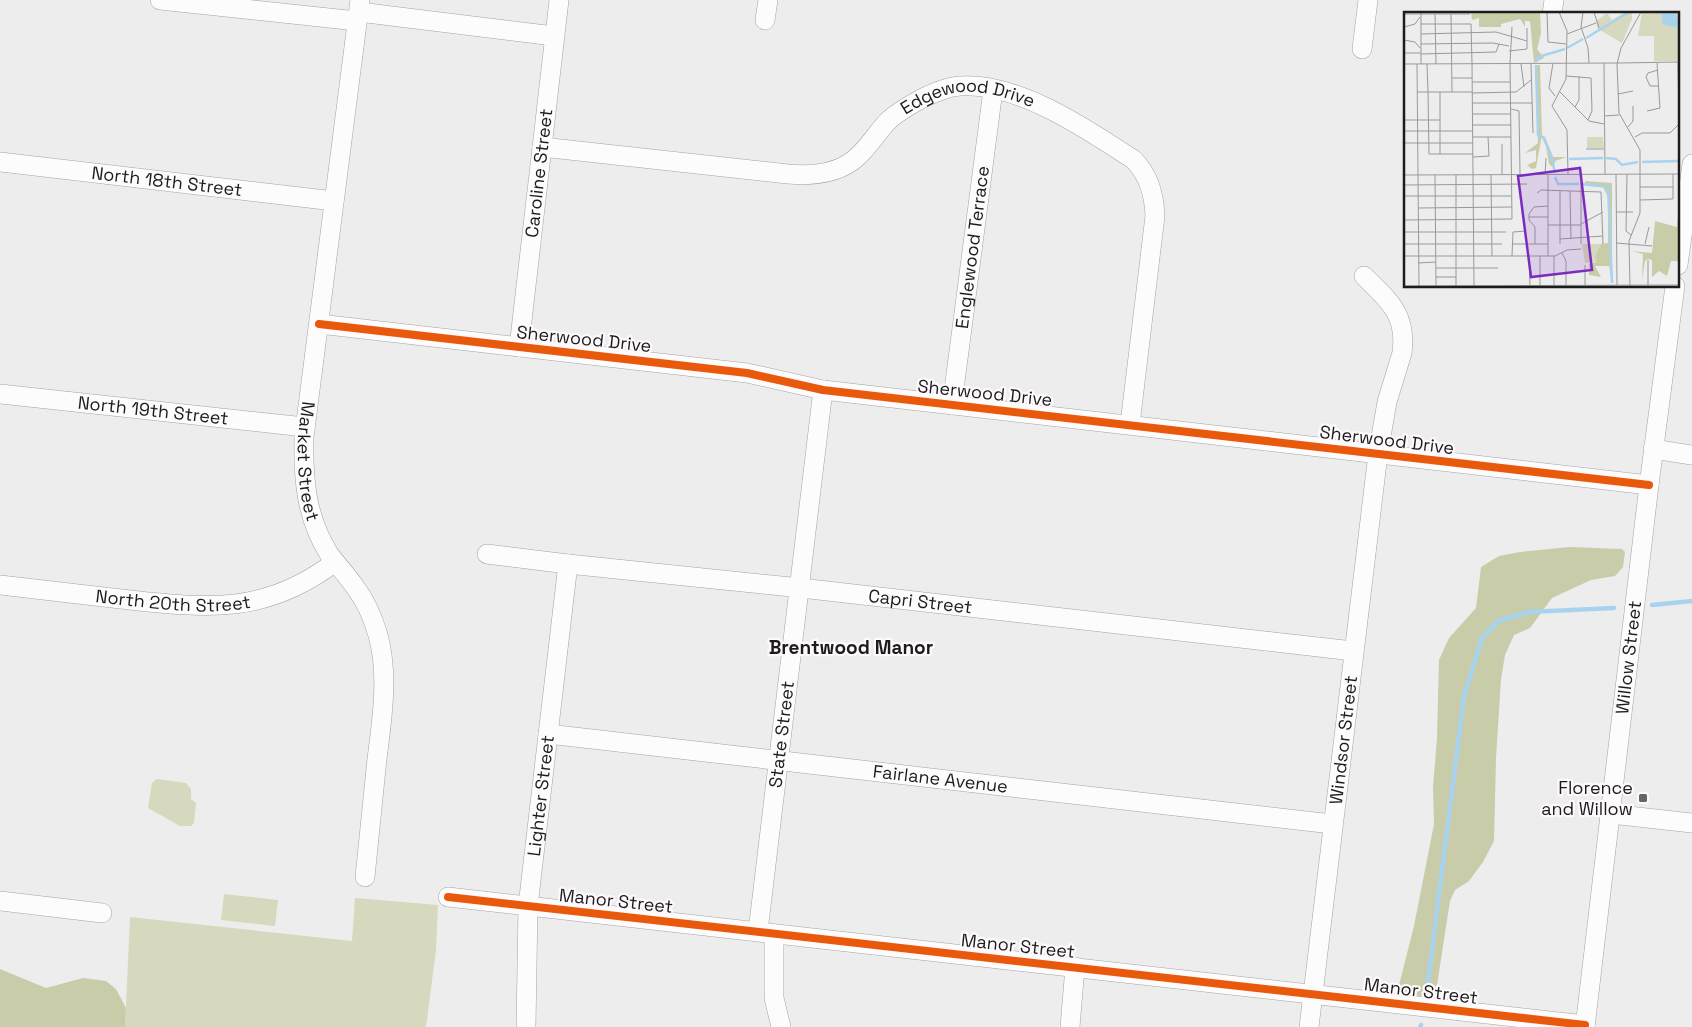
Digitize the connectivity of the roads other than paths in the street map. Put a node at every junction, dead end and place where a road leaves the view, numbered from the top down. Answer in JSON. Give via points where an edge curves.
{"nodes":[{"id":1,"x":160,"y":0,"type":"edge"},
{"id":2,"x":558,"y":0,"type":"edge"},
{"id":3,"x":768,"y":0,"type":"edge"},
{"id":4,"x":1368,"y":0,"type":"edge"},
{"id":5,"x":359,"y":11,"type":"edge"},
{"id":6,"x":765,"y":20,"type":"dead end"},
{"id":7,"x":554,"y":36,"type":"junction"},
{"id":8,"x":1362,"y":49,"type":"dead end"},
{"id":9,"x":993,"y":90,"type":"junction"},
{"id":10,"x":542,"y":147,"type":"junction"},
{"id":11,"x":0,"y":162,"type":"edge"},
{"id":12,"x":1692,"y":164,"type":"edge"},
{"id":13,"x":334,"y":201,"type":"junction"},
{"id":14,"x":1680,"y":250,"type":"edge"},
{"id":15,"x":1364,"y":276,"type":"dead end"},
{"id":16,"x":1675,"y":288,"type":"edge"},
{"id":17,"x":319,"y":324,"type":"junction"},
{"id":18,"x":519,"y":347,"type":"junction"},
{"id":19,"x":823,"y":390,"type":"junction"},
{"id":20,"x":0,"y":394,"type":"edge"},
{"id":21,"x":952,"y":405,"type":"junction"},
{"id":22,"x":1130,"y":424,"type":"junction"},
{"id":23,"x":305,"y":427,"type":"junction"},
{"id":24,"x":1653,"y":450,"type":"junction"},
{"id":25,"x":1378,"y":454,"type":"junction"},
{"id":26,"x":1692,"y":455,"type":"edge"},
{"id":27,"x":1649,"y":485,"type":"junction"},
{"id":28,"x":487,"y":554,"type":"dead end"},
{"id":29,"x":336,"y":562,"type":"junction"},
{"id":30,"x":568,"y":564,"type":"junction"},
{"id":31,"x":0,"y":585,"type":"edge"},
{"id":32,"x":800,"y":588,"type":"junction"},
{"id":33,"x":1353,"y":651,"type":"junction"},
{"id":34,"x":548,"y":734,"type":"junction"},
{"id":35,"x":778,"y":761,"type":"junction"},
{"id":36,"x":1611,"y":814,"type":"junction"},
{"id":37,"x":1692,"y":823,"type":"edge"},
{"id":38,"x":1332,"y":824,"type":"junction"},
{"id":39,"x":365,"y":877,"type":"dead end"},
{"id":40,"x":448,"y":897,"type":"dead end"},
{"id":41,"x":0,"y":901,"type":"edge"},
{"id":42,"x":528,"y":906,"type":"junction"},
{"id":43,"x":102,"y":913,"type":"dead end"},
{"id":44,"x":766,"y":933,"type":"junction"},
{"id":45,"x":1075,"y":967,"type":"junction"},
{"id":46,"x":1313,"y":994,"type":"junction"},
{"id":47,"x":1585,"y":1026,"type":"edge"},
{"id":48,"x":526,"y":1027,"type":"edge"},
{"id":49,"x":781,"y":1027,"type":"edge"},
{"id":50,"x":1070,"y":1027,"type":"edge"},
{"id":51,"x":1309,"y":1027,"type":"edge"}],
"edges":[{"from":1,"to":5,"type":"street"},
{"from":2,"to":7,"type":"street","name":"Caroline Street"},
{"from":3,"to":6,"type":"street"},
{"from":4,"to":8,"type":"street"},
{"from":5,"to":7,"type":"street"},
{"from":5,"to":13,"type":"street","name":"Market Street"},
{"from":7,"to":10,"type":"street","name":"Caroline Street"},
{"from":9,"to":10,"type":"street","name":"Edgewood Drive","via":[[961,86],[936,92],[891,118],[856,158],[820,174],[788,174]]},
{"from":9,"to":21,"type":"street","name":"Englewood Terrace"},
{"from":9,"to":22,"type":"street","name":"Edgewood Drive","via":[[1026,98],[1072,122],[1134,160],[1149,182],[1155,216]]},
{"from":10,"to":18,"type":"street","name":"Caroline Street"},
{"from":11,"to":13,"type":"street","name":"North 18th Street"},
{"from":12,"to":14,"type":"street"},
{"from":13,"to":17,"type":"street","name":"Market Street"},
{"from":15,"to":25,"type":"street","name":"Windsor Street","via":[[1396,311],[1403,334],[1402,353]]},
{"from":16,"to":24,"type":"street","name":"Willow Street"},
{"from":17,"to":18,"type":"street","name":"Sherwood Drive"},
{"from":17,"to":23,"type":"street","name":"Market Street"},
{"from":18,"to":19,"type":"street","name":"Sherwood Drive","via":[[747,373]]},
{"from":19,"to":21,"type":"street","name":"Sherwood Drive"},
{"from":19,"to":32,"type":"street","name":"State Street"},
{"from":20,"to":23,"type":"street","name":"North 19th Street"},
{"from":21,"to":22,"type":"street","name":"Sherwood Drive"},
{"from":22,"to":25,"type":"street","name":"Sherwood Drive"},
{"from":23,"to":29,"type":"street","name":"Market Street","via":[[303,466],[306,492],[317,531]]},
{"from":24,"to":26,"type":"street"},
{"from":24,"to":27,"type":"street","name":"Willow Street"},
{"from":25,"to":27,"type":"street","name":"Sherwood Drive"},
{"from":25,"to":33,"type":"street","name":"Windsor Street"},
{"from":27,"to":36,"type":"street","name":"Willow Street"},
{"from":28,"to":30,"type":"street","name":"Capri Street"},
{"from":29,"to":31,"type":"street","name":"North 20th Street","via":[[306,583],[283,593],[228,606],[184,606]]},
{"from":29,"to":39,"type":"street","name":"Market Street","via":[[360,593],[372,619],[383,668],[381,725]]},
{"from":30,"to":32,"type":"street","name":"Capri Street"},
{"from":30,"to":34,"type":"street","name":"Lighter Street"},
{"from":32,"to":33,"type":"street","name":"Capri Street"},
{"from":32,"to":35,"type":"street","name":"State Street"},
{"from":33,"to":38,"type":"street","name":"Windsor Street"},
{"from":34,"to":35,"type":"street","name":"Fairlane Avenue"},
{"from":34,"to":42,"type":"street","name":"Lighter Street"},
{"from":35,"to":38,"type":"street","name":"Fairlane Avenue"},
{"from":35,"to":44,"type":"street","name":"State Street"},
{"from":36,"to":37,"type":"street"},
{"from":36,"to":47,"type":"street","name":"Willow Street"},
{"from":38,"to":46,"type":"street","name":"Windsor Street"},
{"from":40,"to":42,"type":"street","name":"Manor Street"},
{"from":41,"to":43,"type":"street"},
{"from":42,"to":44,"type":"street","name":"Manor Street"},
{"from":42,"to":48,"type":"street","name":"Lighter Street"},
{"from":44,"to":45,"type":"street","name":"Manor Street"},
{"from":44,"to":49,"type":"street","name":"State Street"},
{"from":45,"to":46,"type":"street","name":"Manor Street"},
{"from":45,"to":50,"type":"street"},
{"from":46,"to":47,"type":"street","name":"Manor Street"},
{"from":46,"to":51,"type":"street","name":"Windsor Street"}]}
